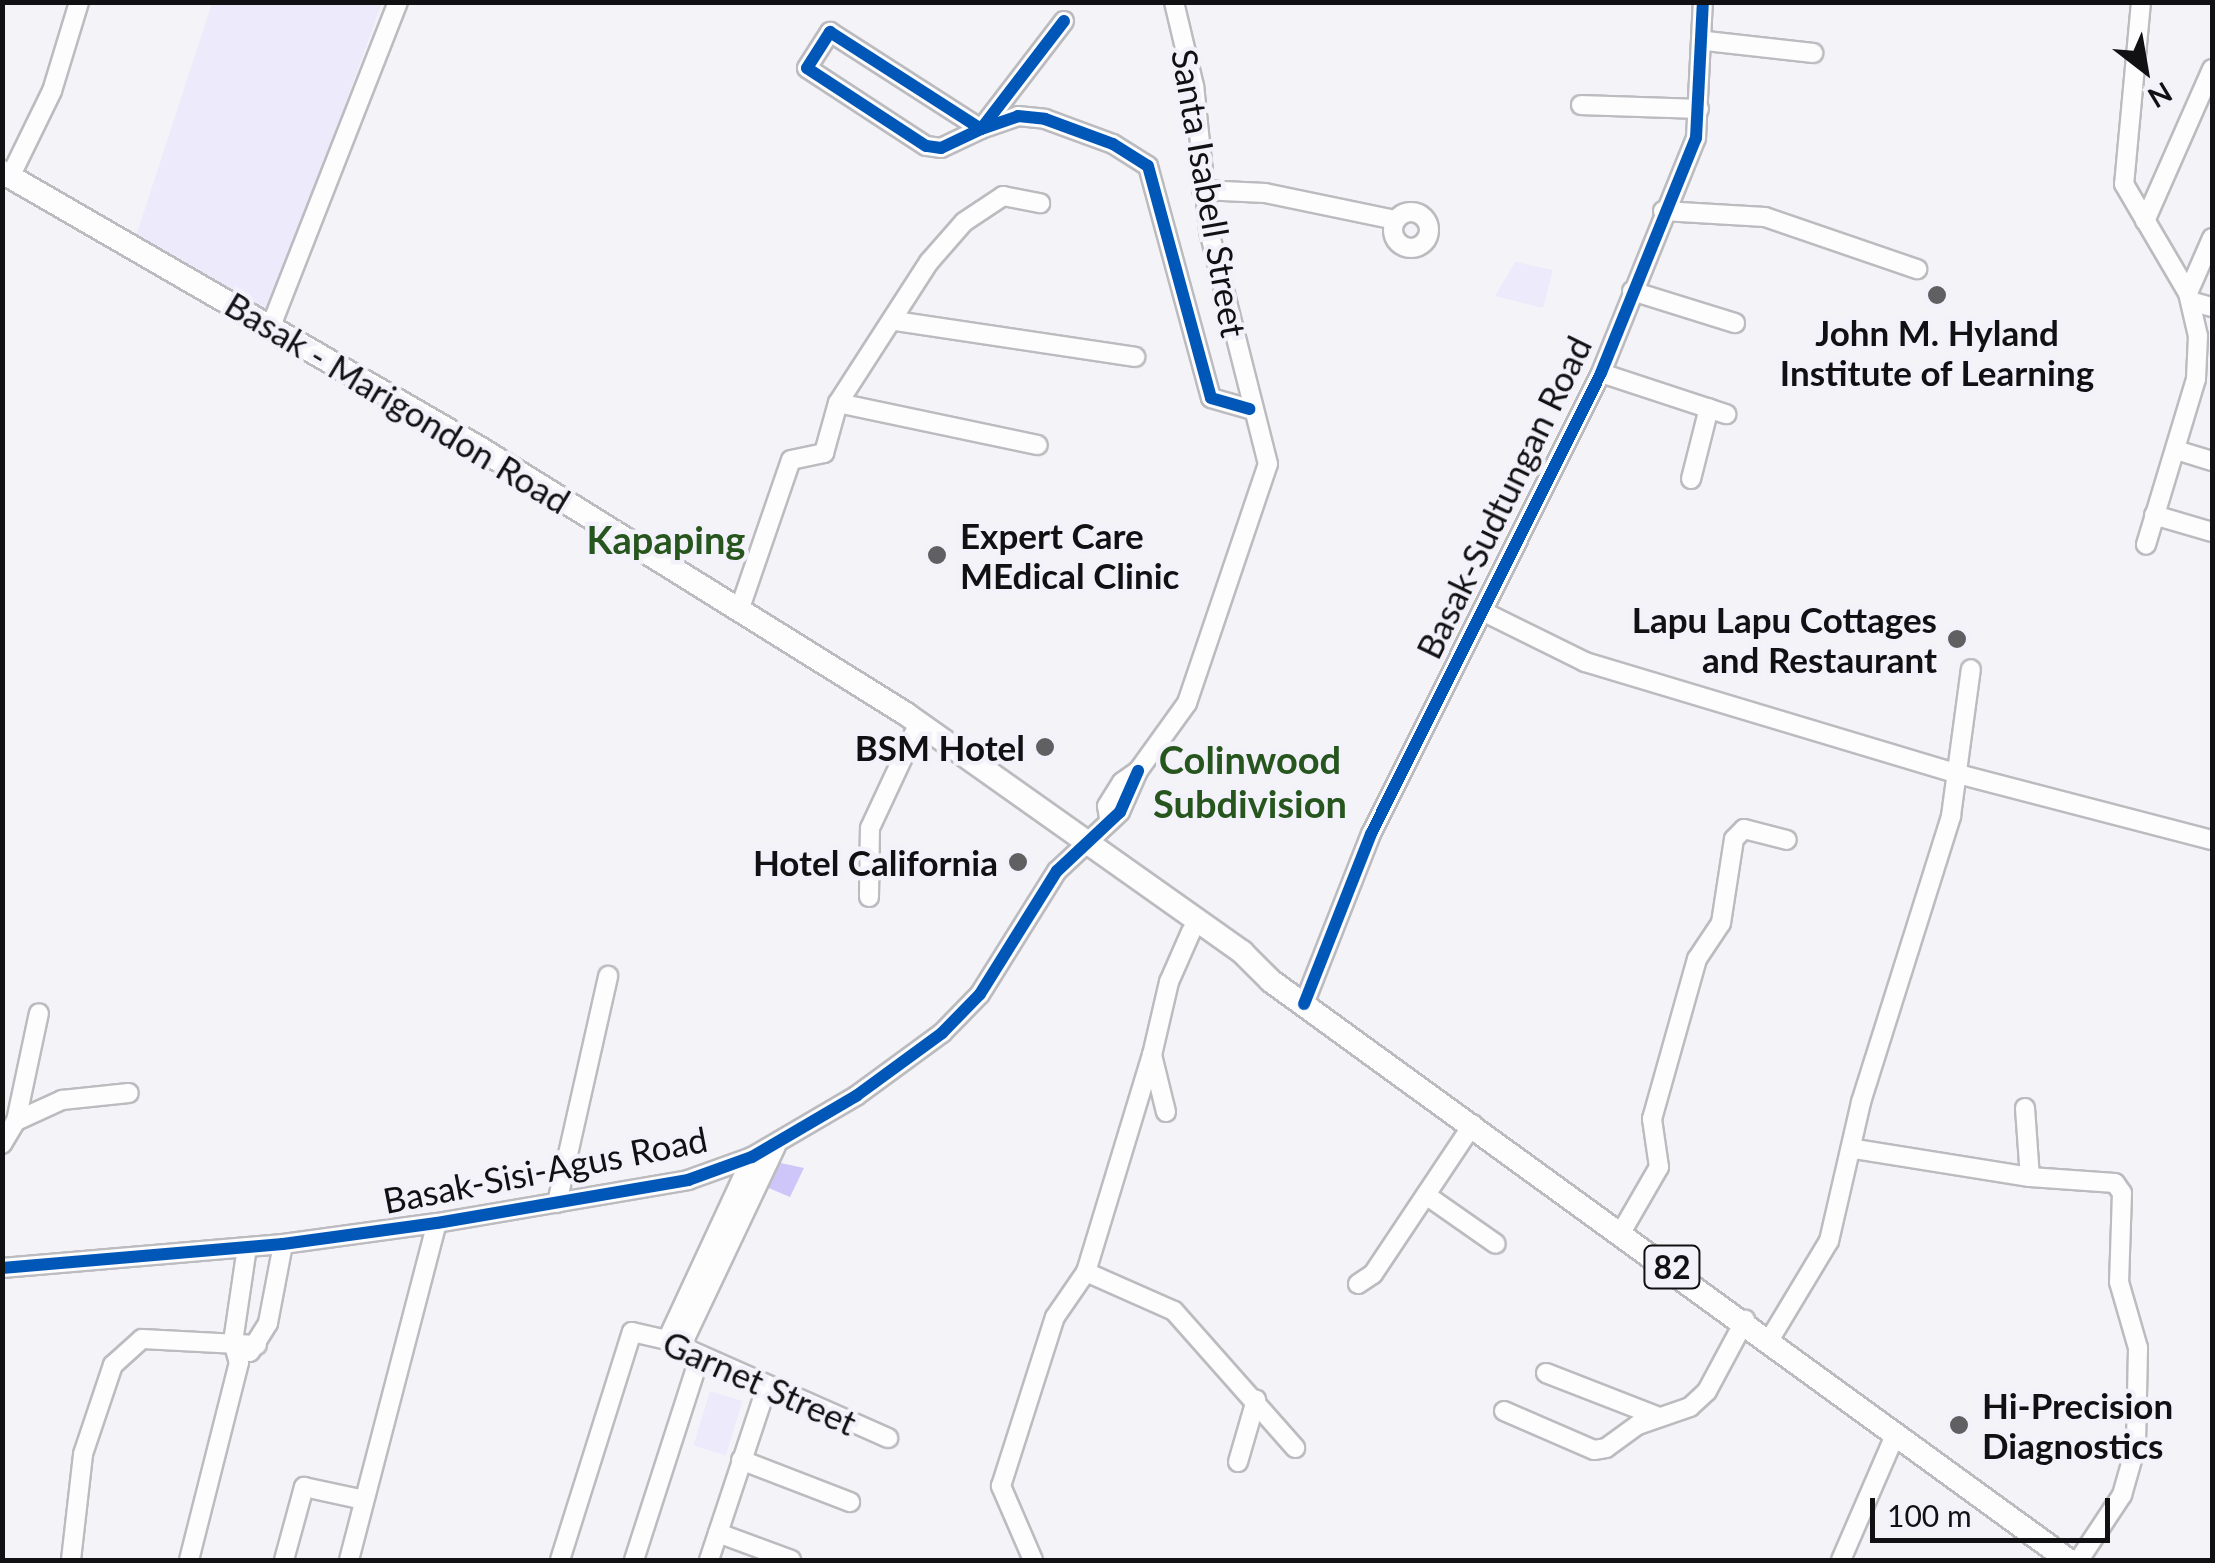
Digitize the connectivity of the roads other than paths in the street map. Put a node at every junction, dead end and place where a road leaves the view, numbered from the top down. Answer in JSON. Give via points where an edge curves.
{"nodes":[{"id":1,"x":79,"y":2,"type":"edge"},
{"id":2,"x":398,"y":2,"type":"edge"},
{"id":3,"x":1174,"y":2,"type":"edge"},
{"id":4,"x":1703,"y":2,"type":"edge"},
{"id":5,"x":2141,"y":2,"type":"edge"},
{"id":6,"x":1064,"y":21,"type":"dead end"},
{"id":7,"x":1706,"y":40,"type":"junction"},
{"id":8,"x":1813,"y":53,"type":"dead end"},
{"id":9,"x":2212,"y":68,"type":"edge"},
{"id":10,"x":1582,"y":105,"type":"dead end"},
{"id":11,"x":1699,"y":109,"type":"junction"},
{"id":12,"x":981,"y":129,"type":"junction"},
{"id":13,"x":6,"y":175,"type":"edge"},
{"id":14,"x":1202,"y":190,"type":"junction"},
{"id":15,"x":1040,"y":203,"type":"dead end"},
{"id":16,"x":1663,"y":211,"type":"junction"},
{"id":17,"x":1395,"y":220,"type":"dead end"},
{"id":18,"x":2144,"y":221,"type":"junction"},
{"id":19,"x":2212,"y":238,"type":"edge"},
{"id":20,"x":1917,"y":268,"type":"dead end"},
{"id":21,"x":1632,"y":290,"type":"junction"},
{"id":22,"x":2190,"y":297,"type":"junction"},
{"id":23,"x":2212,"y":307,"type":"edge"},
{"id":24,"x":895,"y":320,"type":"junction"},
{"id":25,"x":1735,"y":323,"type":"dead end"},
{"id":26,"x":271,"y":326,"type":"junction"},
{"id":27,"x":1135,"y":357,"type":"dead end"},
{"id":28,"x":1601,"y":373,"type":"junction"},
{"id":29,"x":2204,"y":382,"type":"edge"},
{"id":30,"x":838,"y":403,"type":"junction"},
{"id":31,"x":1249,"y":409,"type":"junction"},
{"id":32,"x":1038,"y":445,"type":"dead end"},
{"id":33,"x":2176,"y":450,"type":"junction"},
{"id":34,"x":2212,"y":460,"type":"edge"},
{"id":35,"x":1691,"y":478,"type":"dead end"},
{"id":36,"x":2154,"y":516,"type":"junction"},
{"id":37,"x":2212,"y":532,"type":"edge"},
{"id":38,"x":2146,"y":545,"type":"dead end"},
{"id":39,"x":742,"y":606,"type":"junction"},
{"id":40,"x":1482,"y":611,"type":"junction"},
{"id":41,"x":1972,"y":670,"type":"dead end"},
{"id":42,"x":919,"y":723,"type":"junction"},
{"id":43,"x":1958,"y":774,"type":"junction"},
{"id":44,"x":1787,"y":840,"type":"dead end"},
{"id":45,"x":2212,"y":840,"type":"edge"},
{"id":46,"x":1086,"y":844,"type":"junction"},
{"id":47,"x":868,"y":898,"type":"dead end"},
{"id":48,"x":1192,"y":932,"type":"junction"},
{"id":49,"x":608,"y":976,"type":"dead end"},
{"id":50,"x":1271,"y":981,"type":"junction"},
{"id":51,"x":1304,"y":1004,"type":"junction"},
{"id":52,"x":39,"y":1013,"type":"dead end"},
{"id":53,"x":1152,"y":1056,"type":"junction"},
{"id":54,"x":128,"y":1093,"type":"dead end"},
{"id":55,"x":2025,"y":1108,"type":"dead end"},
{"id":56,"x":1166,"y":1112,"type":"dead end"},
{"id":57,"x":16,"y":1120,"type":"junction"},
{"id":58,"x":1473,"y":1124,"type":"junction"},
{"id":59,"x":2,"y":1144,"type":"edge"},
{"id":60,"x":776,"y":1146,"type":"junction"},
{"id":61,"x":1855,"y":1149,"type":"junction"},
{"id":62,"x":752,"y":1157,"type":"junction"},
{"id":63,"x":2030,"y":1177,"type":"junction"},
{"id":64,"x":1426,"y":1195,"type":"junction"},
{"id":65,"x":557,"y":1203,"type":"junction"},
{"id":66,"x":437,"y":1223,"type":"junction"},
{"id":67,"x":1622,"y":1230,"type":"junction"},
{"id":68,"x":284,"y":1244,"type":"junction"},
{"id":69,"x":1496,"y":1244,"type":"dead end"},
{"id":70,"x":247,"y":1248,"type":"junction"},
{"id":71,"x":2,"y":1268,"type":"edge"},
{"id":72,"x":1086,"y":1272,"type":"junction"},
{"id":73,"x":1358,"y":1284,"type":"dead end"},
{"id":74,"x":1745,"y":1320,"type":"junction"},
{"id":75,"x":1770,"y":1339,"type":"junction"},
{"id":76,"x":233,"y":1342,"type":"junction"},
{"id":77,"x":674,"y":1343,"type":"junction"},
{"id":78,"x":257,"y":1345,"type":"junction"},
{"id":79,"x":700,"y":1356,"type":"junction"},
{"id":80,"x":239,"y":1363,"type":"junction"},
{"id":81,"x":1546,"y":1373,"type":"dead end"},
{"id":82,"x":767,"y":1386,"type":"junction"},
{"id":83,"x":1256,"y":1400,"type":"junction"},
{"id":84,"x":1504,"y":1411,"type":"dead end"},
{"id":85,"x":1659,"y":1417,"type":"junction"},
{"id":86,"x":1896,"y":1432,"type":"junction"},
{"id":87,"x":888,"y":1438,"type":"dead end"},
{"id":88,"x":1295,"y":1448,"type":"dead end"},
{"id":89,"x":740,"y":1460,"type":"junction"},
{"id":90,"x":1238,"y":1462,"type":"dead end"},
{"id":91,"x":364,"y":1500,"type":"junction"},
{"id":92,"x":850,"y":1502,"type":"dead end"},
{"id":93,"x":718,"y":1533,"type":"junction"},
{"id":94,"x":71,"y":1560,"type":"edge"},
{"id":95,"x":189,"y":1560,"type":"edge"},
{"id":96,"x":284,"y":1560,"type":"edge"},
{"id":97,"x":349,"y":1560,"type":"edge"},
{"id":98,"x":560,"y":1560,"type":"edge"},
{"id":99,"x":634,"y":1560,"type":"edge"},
{"id":100,"x":710,"y":1560,"type":"edge"},
{"id":101,"x":792,"y":1560,"type":"edge"},
{"id":102,"x":1033,"y":1560,"type":"edge"},
{"id":103,"x":1841,"y":1560,"type":"edge"},
{"id":104,"x":2068,"y":1560,"type":"edge"},
{"id":105,"x":2079,"y":1560,"type":"edge"}],
"edges":[{"from":1,"to":13,"type":"street","via":[[52,91]]},
{"from":2,"to":26,"type":"street"},
{"from":3,"to":14,"type":"street","name":"Santa Isabell Street","via":[[1194,86]]},
{"from":4,"to":7,"type":"street","name":"Basak-Sudtungan Road"},
{"from":5,"to":18,"type":"street","via":[[2124,184]]},
{"from":6,"to":12,"type":"street"},
{"from":7,"to":8,"type":"street"},
{"from":7,"to":11,"type":"street","name":"Basak-Sudtungan Road"},
{"from":9,"to":18,"type":"street"},
{"from":10,"to":11,"type":"street"},
{"from":11,"to":16,"type":"street","name":"Basak-Sudtungan Road","via":[[1696,138]]},
{"from":12,"to":12,"type":"street","via":[[830,32],[807,68],[926,146],[941,148]]},
{"from":12,"to":31,"type":"street","via":[[1018,116],[1046,118],[1148,166],[1211,398]]},
{"from":13,"to":26,"type":"main road","name":"Basak - Marigondon Road","number":"82"},
{"from":14,"to":17,"type":"street","via":[[1265,193]]},
{"from":14,"to":31,"type":"street","name":"Santa Isabell Street"},
{"from":15,"to":24,"type":"street","via":[[1003,196],[964,222],[929,262]]},
{"from":16,"to":20,"type":"street","via":[[1765,216]]},
{"from":16,"to":21,"type":"street","name":"Basak-Sudtungan Road"},
{"from":18,"to":22,"type":"street"},
{"from":19,"to":22,"type":"street"},
{"from":21,"to":25,"type":"street"},
{"from":21,"to":28,"type":"street","name":"Basak-Sudtungan Road"},
{"from":22,"to":23,"type":"street"},
{"from":22,"to":29,"type":"street"},
{"from":24,"to":27,"type":"street"},
{"from":24,"to":30,"type":"street"},
{"from":26,"to":39,"type":"main road","name":"Basak - Marigondon Road","number":"82"},
{"from":28,"to":35,"type":"street","via":[[1718,411]]},
{"from":28,"to":40,"type":"street","name":"Basak-Sudtungan Road"},
{"from":29,"to":33,"type":"street"},
{"from":30,"to":32,"type":"street"},
{"from":30,"to":39,"type":"street","via":[[824,453],[791,460]]},
{"from":31,"to":46,"type":"street","name":"Santa Isabell Street","via":[[1267,475],[1187,703],[1107,806],[1109,818]]},
{"from":33,"to":34,"type":"street"},
{"from":33,"to":36,"type":"street"},
{"from":36,"to":37,"type":"street"},
{"from":36,"to":38,"type":"street"},
{"from":39,"to":42,"type":"main road","name":"Basak - Marigondon Road","number":"82"},
{"from":40,"to":43,"type":"street","via":[[1584,662]]},
{"from":40,"to":51,"type":"street","name":"Basak-Sudtungan Road","via":[[1371,834]]},
{"from":41,"to":43,"type":"street"},
{"from":42,"to":46,"type":"main road","name":"Basak - Marigondon Road","number":"82"},
{"from":42,"to":47,"type":"street","via":[[870,828]]},
{"from":43,"to":45,"type":"street"},
{"from":43,"to":61,"type":"street","via":[[1952,816],[1861,1102]]},
{"from":44,"to":67,"type":"street","via":[[1744,830],[1734,839],[1721,924],[1697,959],[1652,1118],[1659,1167]]},
{"from":46,"to":48,"type":"main road","name":"Basak - Marigondon Road","number":"82","via":[[1098,863]]},
{"from":46,"to":50,"type":"main road","name":"Basak - Marigondon Road","number":"82","via":[[1242,952]]},
{"from":46,"to":60,"type":"street","name":"Basak-Sisi-Agus Road","via":[[1058,871],[980,994],[942,1033]]},
{"from":48,"to":50,"type":"main road","name":"Basak - Marigondon Road","number":"82","via":[[1232,964]]},
{"from":48,"to":53,"type":"street","via":[[1169,982]]},
{"from":49,"to":65,"type":"street"},
{"from":50,"to":51,"type":"main road","name":"Basak - Marigondon Road","number":"82"},
{"from":51,"to":58,"type":"main road","name":"Basak - Marigondon Road","number":"82"},
{"from":52,"to":57,"type":"street"},
{"from":53,"to":56,"type":"street"},
{"from":53,"to":72,"type":"street"},
{"from":54,"to":57,"type":"street","via":[[91,1093]]},
{"from":55,"to":63,"type":"street"},
{"from":57,"to":59,"type":"street"},
{"from":58,"to":64,"type":"street"},
{"from":58,"to":67,"type":"main road","name":"Basak - Marigondon Road","number":"82"},
{"from":60,"to":62,"type":"street","name":"Basak-Sisi-Agus Road"},
{"from":60,"to":77,"type":"street"},
{"from":61,"to":63,"type":"street"},
{"from":61,"to":75,"type":"street","via":[[1829,1240]]},
{"from":62,"to":65,"type":"street","name":"Basak-Sisi-Agus Road","via":[[688,1180]]},
{"from":62,"to":77,"type":"street"},
{"from":63,"to":105,"type":"street","via":[[2115,1183],[2122,1194],[2118,1282],[2138,1348],[2136,1446],[2122,1495]]},
{"from":64,"to":69,"type":"street"},
{"from":64,"to":73,"type":"street","via":[[1373,1274]]},
{"from":65,"to":66,"type":"street","name":"Basak-Sisi-Agus Road"},
{"from":66,"to":68,"type":"street","name":"Basak-Sisi-Agus Road"},
{"from":66,"to":91,"type":"street"},
{"from":67,"to":74,"type":"main road","name":"Basak - Marigondon Road","number":"82"},
{"from":68,"to":70,"type":"street","name":"Basak-Sisi-Agus Road"},
{"from":68,"to":78,"type":"street"},
{"from":70,"to":71,"type":"street","name":"Basak-Sisi-Agus Road"},
{"from":70,"to":76,"type":"street"},
{"from":72,"to":83,"type":"street","via":[[1174,1311],[1203,1352]]},
{"from":72,"to":102,"type":"street","via":[[1055,1316],[1001,1486]]},
{"from":74,"to":75,"type":"main road","name":"Basak - Marigondon Road","number":"82"},
{"from":74,"to":85,"type":"street","via":[[1707,1391],[1690,1406]]},
{"from":75,"to":86,"type":"main road","name":"Basak - Marigondon Road","number":"82"},
{"from":76,"to":78,"type":"street"},
{"from":76,"to":80,"type":"street"},
{"from":76,"to":94,"type":"street","via":[[142,1339],[113,1365],[83,1454]]},
{"from":77,"to":79,"type":"street","name":"Garnet Street"},
{"from":77,"to":98,"type":"street","name":"Garnet Street","via":[[632,1332]]},
{"from":78,"to":80,"type":"street"},
{"from":79,"to":82,"type":"street","name":"Garnet Street"},
{"from":79,"to":99,"type":"street"},
{"from":80,"to":95,"type":"street"},
{"from":81,"to":85,"type":"street"},
{"from":82,"to":87,"type":"street","name":"Garnet Street"},
{"from":82,"to":89,"type":"street"},
{"from":83,"to":88,"type":"street"},
{"from":83,"to":90,"type":"street"},
{"from":84,"to":85,"type":"street","via":[[1594,1450]]},
{"from":86,"to":103,"type":"street"},
{"from":86,"to":104,"type":"main road","name":"Basak - Marigondon Road","number":"82"},
{"from":89,"to":92,"type":"street"},
{"from":89,"to":93,"type":"street"},
{"from":91,"to":96,"type":"street","via":[[304,1487]]},
{"from":91,"to":97,"type":"street"},
{"from":93,"to":100,"type":"street"},
{"from":93,"to":101,"type":"street"}]}
